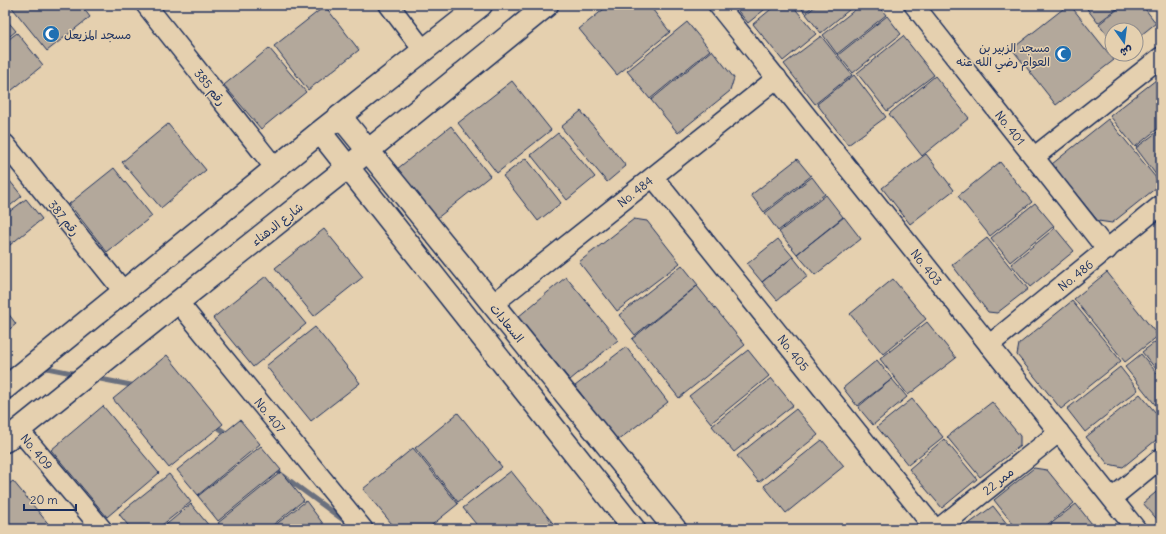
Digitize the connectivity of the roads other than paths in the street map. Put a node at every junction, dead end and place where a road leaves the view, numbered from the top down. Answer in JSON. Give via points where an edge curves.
{"nodes":[{"id":1,"x":146,"y":5,"type":"edge"},
{"id":2,"x":389,"y":5,"type":"edge"},
{"id":3,"x":481,"y":5,"type":"edge"},
{"id":4,"x":547,"y":5,"type":"edge"},
{"id":5,"x":718,"y":5,"type":"edge"},
{"id":6,"x":914,"y":5,"type":"edge"},
{"id":7,"x":424,"y":51,"type":"junction"},
{"id":8,"x":1161,"y":57,"type":"edge"},
{"id":9,"x":777,"y":78,"type":"junction"},
{"id":10,"x":340,"y":116,"type":"junction"},
{"id":11,"x":320,"y":132,"type":"junction"},
{"id":12,"x":5,"y":144,"type":"edge"},
{"id":13,"x":368,"y":151,"type":"junction"},
{"id":14,"x":1034,"y":157,"type":"junction"},
{"id":15,"x":275,"y":168,"type":"junction"},
{"id":16,"x":348,"y":168,"type":"junction"},
{"id":17,"x":653,"y":177,"type":"junction"},
{"id":18,"x":1161,"y":205,"type":"edge"},
{"id":19,"x":1107,"y":250,"type":"junction"},
{"id":20,"x":124,"y":292,"type":"junction"},
{"id":21,"x":178,"y":302,"type":"junction"},
{"id":22,"x":492,"y":304,"type":"junction"},
{"id":23,"x":989,"y":344,"type":"junction"},
{"id":24,"x":5,"y":388,"type":"edge"},
{"id":25,"x":1059,"y":432,"type":"junction"},
{"id":26,"x":12,"y":435,"type":"edge"},
{"id":27,"x":1161,"y":458,"type":"edge"},
{"id":28,"x":1112,"y":498,"type":"junction"},
{"id":29,"x":102,"y":529,"type":"edge"},
{"id":30,"x":363,"y":529,"type":"edge"},
{"id":31,"x":634,"y":529,"type":"edge"},
{"id":32,"x":675,"y":529,"type":"edge"},
{"id":33,"x":937,"y":529,"type":"edge"},
{"id":34,"x":1136,"y":529,"type":"edge"}],
"edges":[{"from":1,"to":15,"type":"street","name":"رقم 385"},
{"from":2,"to":7,"type":"street"},
{"from":3,"to":7,"type":"street"},
{"from":4,"to":13,"type":"street","name":"شارع الدهناء"},
{"from":5,"to":9,"type":"street","name":"No. 403"},
{"from":6,"to":14,"type":"street","name":"No. 401"},
{"from":7,"to":10,"type":"street"},
{"from":8,"to":14,"type":"street"},
{"from":9,"to":17,"type":"street","name":"No. 484"},
{"from":9,"to":23,"type":"street","name":"No. 403"},
{"from":10,"to":11,"type":"street"},
{"from":10,"to":13,"type":"street","name":"السعادات"},
{"from":11,"to":15,"type":"street"},
{"from":11,"to":16,"type":"street"},
{"from":12,"to":20,"type":"street","name":"رقم 387"},
{"from":13,"to":16,"type":"street","name":"شارع الدهناء"},
{"from":13,"to":22,"type":"street","name":"السعادات"},
{"from":14,"to":19,"type":"street","name":"No. 401"},
{"from":15,"to":20,"type":"street"},
{"from":16,"to":21,"type":"street","name":"شارع الدهناء"},
{"from":16,"to":31,"type":"street"},
{"from":17,"to":22,"type":"street","name":"No. 484"},
{"from":17,"to":33,"type":"street","name":"No. 405"},
{"from":18,"to":19,"type":"street","name":"No. 486"},
{"from":19,"to":23,"type":"street","name":"No. 486"},
{"from":20,"to":24,"type":"street"},
{"from":21,"to":26,"type":"street","name":"شارع الدهناء"},
{"from":21,"to":30,"type":"street","name":"No. 407"},
{"from":22,"to":32,"type":"street","name":"السعادات"},
{"from":23,"to":25,"type":"street","name":"No. 403"},
{"from":25,"to":28,"type":"street","name":"No. 403"},
{"from":25,"to":33,"type":"street","name":"ممر 22"},
{"from":26,"to":29,"type":"street","name":"No. 409"},
{"from":27,"to":28,"type":"street"},
{"from":28,"to":34,"type":"street","name":"No. 403"}]}
